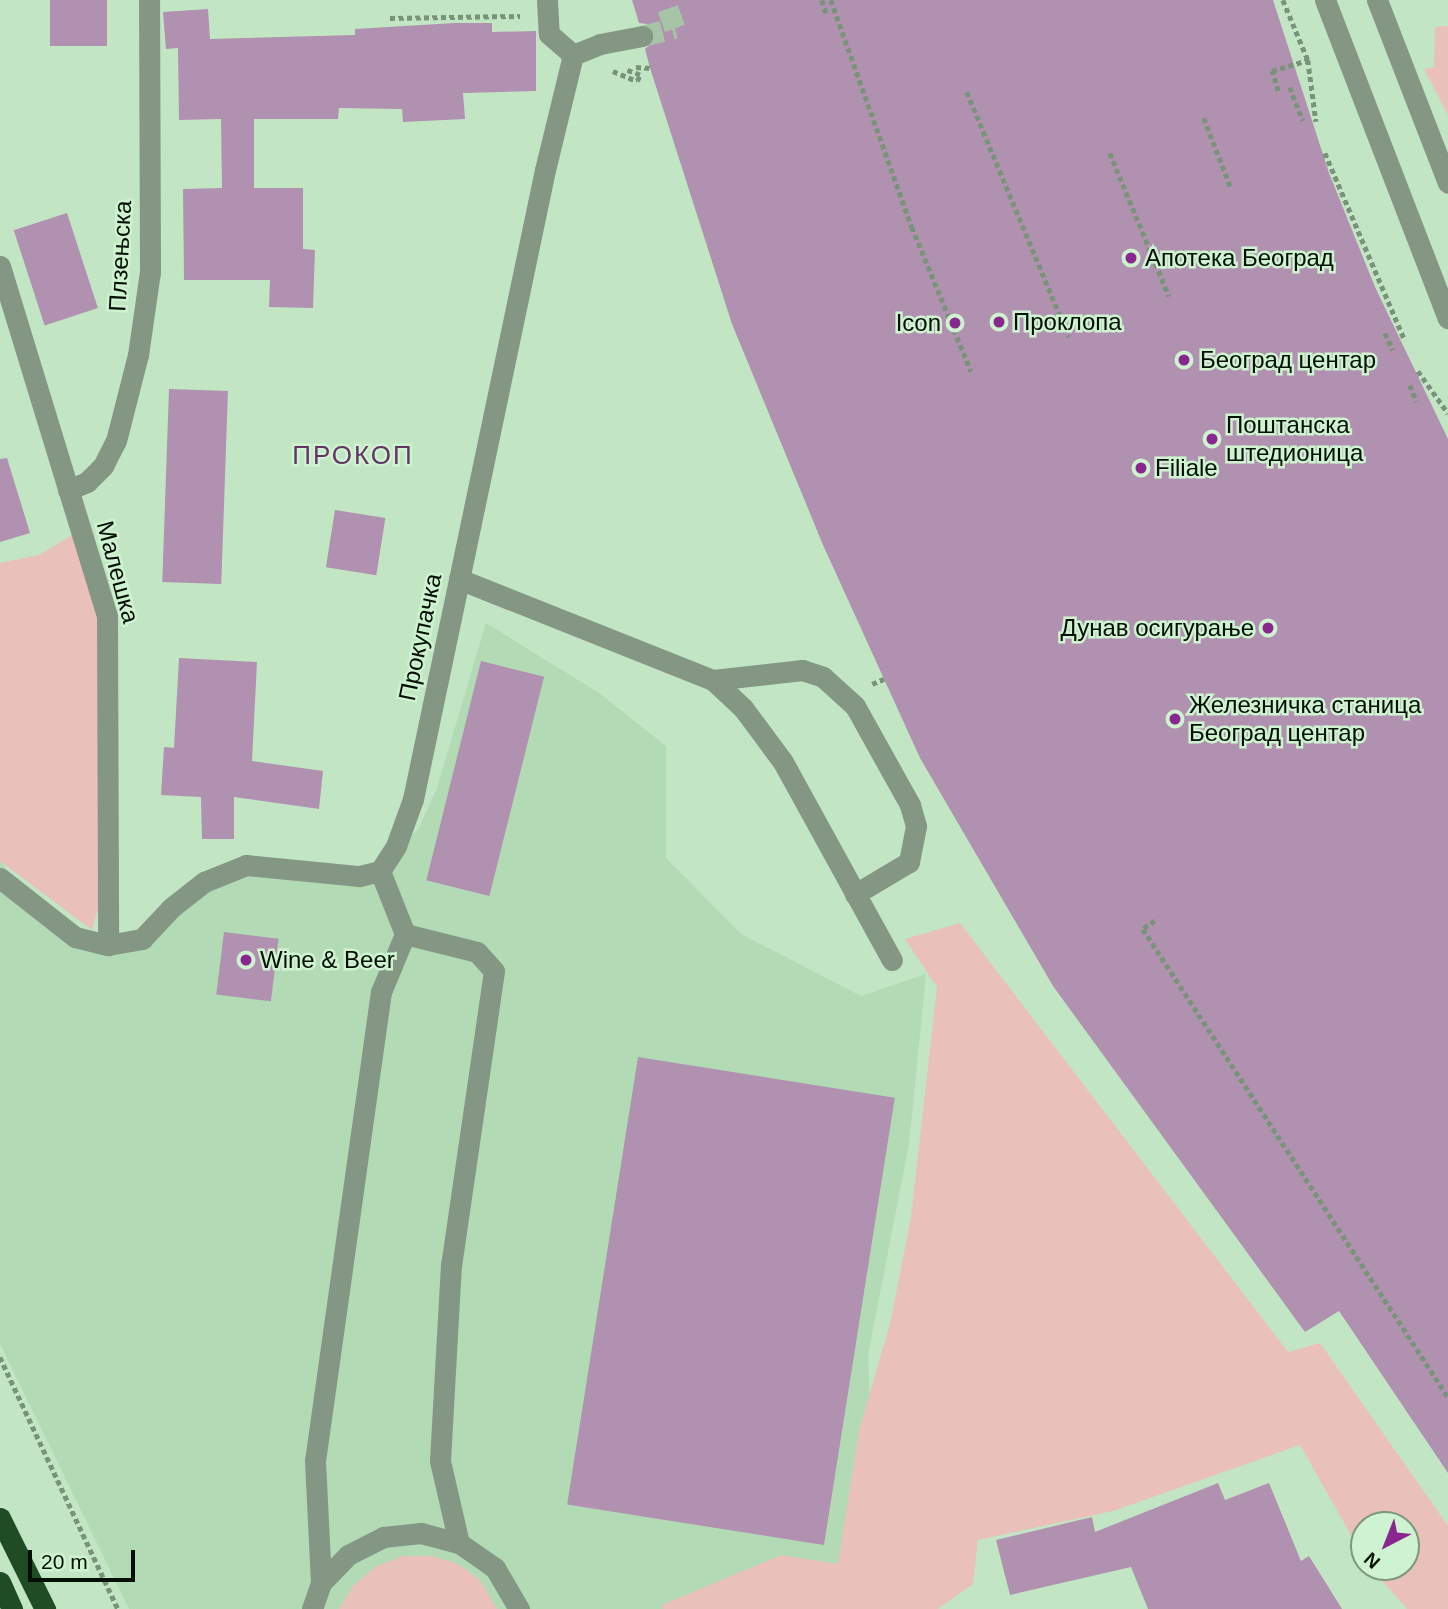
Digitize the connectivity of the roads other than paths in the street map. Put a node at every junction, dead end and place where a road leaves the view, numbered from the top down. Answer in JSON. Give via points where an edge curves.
{"nodes":[{"id":1,"x":149,"y":0,"type":"edge"},
{"id":2,"x":1325,"y":0,"type":"edge"},
{"id":3,"x":1377,"y":0,"type":"edge"},
{"id":4,"x":546,"y":8,"type":"edge"},
{"id":5,"x":642,"y":36,"type":"tunnel mouth"},
{"id":6,"x":573,"y":55,"type":"junction"},
{"id":7,"x":1448,"y":183,"type":"edge"},
{"id":8,"x":0,"y":266,"type":"edge"},
{"id":9,"x":1448,"y":318,"type":"edge"},
{"id":10,"x":68,"y":490,"type":"junction"},
{"id":11,"x":459,"y":579,"type":"junction"},
{"id":12,"x":713,"y":680,"type":"junction"},
{"id":13,"x":380,"y":871,"type":"junction"},
{"id":14,"x":0,"y":878,"type":"edge"},
{"id":15,"x":856,"y":894,"type":"junction"},
{"id":16,"x":405,"y":934,"type":"junction"},
{"id":17,"x":108,"y":945,"type":"junction"},
{"id":18,"x":892,"y":960,"type":"dead end"},
{"id":19,"x":0,"y":1518,"type":"edge"},
{"id":20,"x":459,"y":1543,"type":"junction"},
{"id":21,"x":0,"y":1581,"type":"edge"},
{"id":22,"x":321,"y":1583,"type":"junction"},
{"id":23,"x":12,"y":1609,"type":"edge"},
{"id":24,"x":45,"y":1609,"type":"edge"},
{"id":25,"x":312,"y":1609,"type":"edge"},
{"id":26,"x":519,"y":1609,"type":"edge"}],
"edges":[{"from":1,"to":10,"type":"street","name":"Плзењска","via":[[150,272],[138,355],[116,441],[103,466],[87,482]]},
{"from":2,"to":9,"type":"street"},
{"from":3,"to":7,"type":"street"},
{"from":4,"to":6,"type":"street","via":[[549,34]]},
{"from":5,"to":6,"type":"street"},
{"from":6,"to":11,"type":"street","name":"Прокупачка"},
{"from":8,"to":10,"type":"street","name":"Малешка"},
{"from":10,"to":17,"type":"street","name":"Малешка","via":[[107,615],[110,643]]},
{"from":11,"to":12,"type":"street"},
{"from":11,"to":13,"type":"street","name":"Прокупачка","via":[[413,799],[396,846]]},
{"from":12,"to":15,"type":"street","via":[[765,733]]},
{"from":12,"to":15,"type":"street","via":[[802,670],[824,677],[855,706],[910,805],[916,826],[909,862]]},
{"from":13,"to":16,"type":"street"},
{"from":13,"to":17,"type":"street","via":[[359,876],[246,865],[204,882],[170,908],[142,939]]},
{"from":14,"to":17,"type":"street","via":[[75,937]]},
{"from":15,"to":18,"type":"street"},
{"from":16,"to":20,"type":"street","via":[[477,952],[494,971],[451,1264],[440,1461]]},
{"from":16,"to":22,"type":"street","via":[[381,992],[315,1461]]},
{"from":19,"to":24,"type":"highway"},
{"from":20,"to":22,"type":"street","via":[[421,1533],[383,1537],[348,1555]]},
{"from":20,"to":26,"type":"street","via":[[495,1568]]},
{"from":21,"to":23,"type":"highway"},
{"from":22,"to":25,"type":"street"}]}
